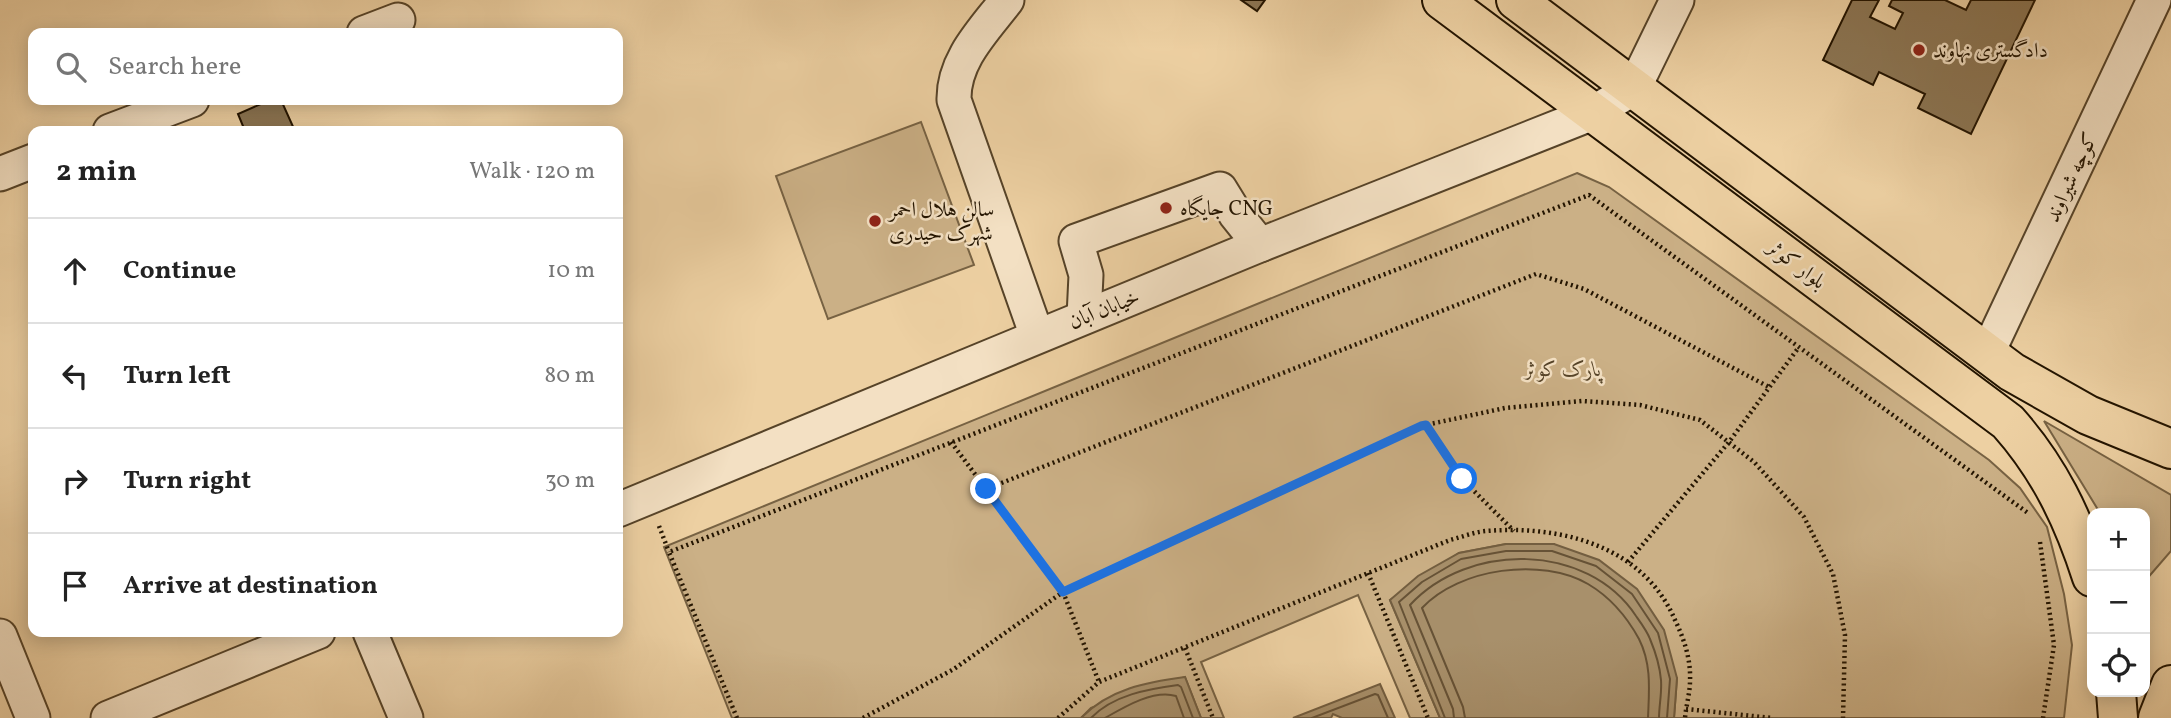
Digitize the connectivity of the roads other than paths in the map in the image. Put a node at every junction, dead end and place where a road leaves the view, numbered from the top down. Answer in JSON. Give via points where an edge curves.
{"nodes":[{"id":1,"x":1007,"y":0,"type":"edge"},
{"id":2,"x":1443,"y":0,"type":"edge"},
{"id":3,"x":1517,"y":0,"type":"edge"},
{"id":4,"x":1677,"y":0,"type":"edge"},
{"id":5,"x":2154,"y":0,"type":"edge"},
{"id":6,"x":398,"y":20,"type":"dead end"},
{"id":7,"x":377,"y":28,"type":"edge"},
{"id":8,"x":1634,"y":88,"type":"junction"},
{"id":9,"x":178,"y":113,"type":"edge"},
{"id":10,"x":1593,"y":113,"type":"junction"},
{"id":11,"x":129,"y":126,"type":"edge"},
{"id":12,"x":28,"y":163,"type":"edge"},
{"id":13,"x":0,"y":174,"type":"edge"},
{"id":14,"x":1260,"y":245,"type":"junction"},
{"id":15,"x":1084,"y":317,"type":"junction"},
{"id":16,"x":1037,"y":336,"type":"junction"},
{"id":17,"x":1987,"y":354,"type":"junction"},
{"id":18,"x":2171,"y":449,"type":"edge"},
{"id":19,"x":623,"y":508,"type":"edge"},
{"id":20,"x":2090,"y":571,"type":"edge"},
{"id":21,"x":0,"y":636,"type":"edge"},
{"id":22,"x":306,"y":637,"type":"edge"},
{"id":23,"x":372,"y":637,"type":"edge"},
{"id":24,"x":2171,"y":685,"type":"edge"},
{"id":25,"x":2116,"y":697,"type":"edge"},
{"id":26,"x":33,"y":718,"type":"edge"},
{"id":27,"x":108,"y":718,"type":"edge"},
{"id":28,"x":406,"y":718,"type":"edge"},
{"id":29,"x":2118,"y":718,"type":"edge"},
{"id":30,"x":2158,"y":718,"type":"edge"}],
"edges":[{"from":1,"to":16,"type":"street","via":[[961,64],[954,100]]},
{"from":2,"to":10,"type":"main road","name":"بلوار کوثر"},
{"from":3,"to":8,"type":"main road","name":"بلوار کوثر"},
{"from":4,"to":8,"type":"street"},
{"from":5,"to":17,"type":"street","name":"کوچه شیراوند"},
{"from":6,"to":7,"type":"street"},
{"from":8,"to":10,"type":"street","name":"خیابان آبان"},
{"from":8,"to":17,"type":"main road","name":"بلوار کوثر"},
{"from":9,"to":11,"type":"street"},
{"from":10,"to":14,"type":"street","name":"خیابان آبان"},
{"from":10,"to":20,"type":"main road","name":"بلوار کوثر","via":[[2008,422],[2049,475],[2077,530]]},
{"from":12,"to":13,"type":"street"},
{"from":14,"to":15,"type":"street","name":"خیابان آبان"},
{"from":14,"to":15,"type":"street","via":[[1220,189],[1076,241],[1086,275]]},
{"from":15,"to":16,"type":"street","name":"خیابان آبان"},
{"from":16,"to":19,"type":"street","name":"خیابان آبان"},
{"from":17,"to":18,"type":"main road","name":"بلوار کوثر","via":[[2088,415]]},
{"from":21,"to":26,"type":"street"},
{"from":22,"to":27,"type":"street"},
{"from":23,"to":28,"type":"street"},
{"from":24,"to":30,"type":"main road"},
{"from":25,"to":29,"type":"main road"}]}
